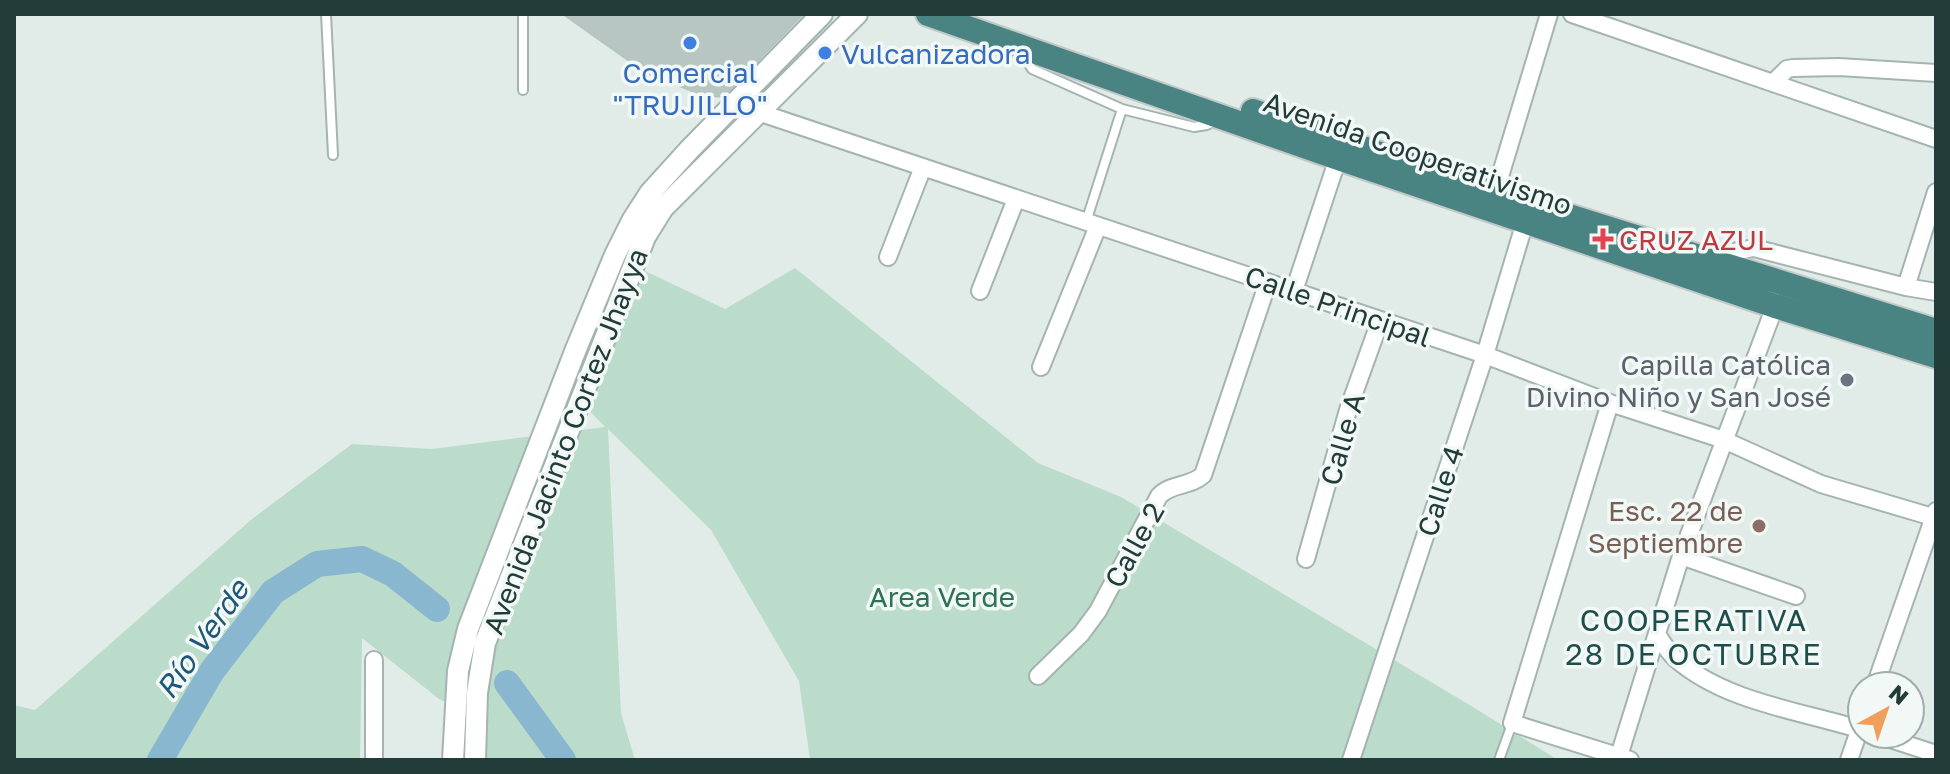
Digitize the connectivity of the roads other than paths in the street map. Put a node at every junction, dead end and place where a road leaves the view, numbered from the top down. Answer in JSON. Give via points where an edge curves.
{"nodes":[{"id":1,"x":326,"y":14,"type":"edge"},
{"id":2,"x":523,"y":14,"type":"edge"},
{"id":3,"x":822,"y":14,"type":"edge"},
{"id":4,"x":857,"y":14,"type":"edge"},
{"id":5,"x":928,"y":14,"type":"edge"},
{"id":6,"x":965,"y":14,"type":"edge"},
{"id":7,"x":1549,"y":14,"type":"edge"},
{"id":8,"x":1572,"y":14,"type":"edge"},
{"id":9,"x":1018,"y":48,"type":"junction"},
{"id":10,"x":1936,"y":73,"type":"edge"},
{"id":11,"x":1773,"y":83,"type":"junction"},
{"id":12,"x":523,"y":90,"type":"dead end"},
{"id":13,"x":740,"y":96,"type":"junction"},
{"id":14,"x":1122,"y":109,"type":"junction"},
{"id":15,"x":758,"y":112,"type":"junction"},
{"id":16,"x":1223,"y":118,"type":"junction"},
{"id":17,"x":1936,"y":139,"type":"edge"},
{"id":18,"x":333,"y":155,"type":"dead end"},
{"id":19,"x":1338,"y":158,"type":"junction"},
{"id":20,"x":923,"y":167,"type":"junction"},
{"id":21,"x":1936,"y":192,"type":"edge"},
{"id":22,"x":1495,"y":193,"type":"junction"},
{"id":23,"x":1016,"y":199,"type":"junction"},
{"id":24,"x":1525,"y":222,"type":"junction"},
{"id":25,"x":1092,"y":224,"type":"junction"},
{"id":26,"x":888,"y":257,"type":"dead end"},
{"id":27,"x":1703,"y":258,"type":"junction"},
{"id":28,"x":1268,"y":282,"type":"junction"},
{"id":29,"x":1906,"y":287,"type":"junction"},
{"id":30,"x":980,"y":291,"type":"dead end"},
{"id":31,"x":1294,"y":291,"type":"junction"},
{"id":32,"x":1936,"y":292,"type":"edge"},
{"id":33,"x":1775,"y":306,"type":"junction"},
{"id":34,"x":1380,"y":321,"type":"junction"},
{"id":35,"x":1936,"y":331,"type":"edge"},
{"id":36,"x":1485,"y":355,"type":"junction"},
{"id":37,"x":1936,"y":356,"type":"edge"},
{"id":38,"x":1041,"y":367,"type":"dead end"},
{"id":39,"x":1610,"y":403,"type":"junction"},
{"id":40,"x":1724,"y":440,"type":"junction"},
{"id":41,"x":1935,"y":515,"type":"edge"},
{"id":42,"x":1681,"y":556,"type":"junction"},
{"id":43,"x":1306,"y":559,"type":"dead end"},
{"id":44,"x":1796,"y":596,"type":"dead end"},
{"id":45,"x":1657,"y":634,"type":"junction"},
{"id":46,"x":374,"y":660,"type":"dead end"},
{"id":47,"x":1881,"y":670,"type":"edge"},
{"id":48,"x":1038,"y":676,"type":"dead end"},
{"id":49,"x":1512,"y":723,"type":"junction"},
{"id":50,"x":1846,"y":724,"type":"edge"},
{"id":51,"x":1625,"y":758,"type":"edge"},
{"id":52,"x":374,"y":760,"type":"edge"},
{"id":53,"x":453,"y":760,"type":"edge"},
{"id":54,"x":475,"y":760,"type":"edge"},
{"id":55,"x":1351,"y":760,"type":"edge"},
{"id":56,"x":1499,"y":760,"type":"edge"}],
"edges":[{"from":1,"to":18,"type":"lane"},
{"from":2,"to":12,"type":"lane"},
{"from":3,"to":13,"type":"street","name":"Avenida Jacinto Cortez Jhayya"},
{"from":4,"to":15,"type":"street","name":"Avenida Jacinto Cortez Jhayya"},
{"from":5,"to":9,"type":"highway","name":"Avenida Cooperativismo"},
{"from":6,"to":22,"type":"highway","name":"Avenida Cooperativismo"},
{"from":7,"to":22,"type":"street"},
{"from":8,"to":11,"type":"street"},
{"from":9,"to":14,"type":"lane","via":[[1032,69]]},
{"from":9,"to":16,"type":"highway","name":"Avenida Cooperativismo"},
{"from":10,"to":11,"type":"street","via":[[1793,68]]},
{"from":11,"to":17,"type":"street"},
{"from":13,"to":15,"type":"street","name":"Calle Principal"},
{"from":13,"to":53,"type":"street","name":"Avenida Jacinto Cortez Jhayya","via":[[650,193],[615,255],[468,629],[458,671]]},
{"from":14,"to":16,"type":"lane","via":[[1194,127]]},
{"from":14,"to":25,"type":"lane"},
{"from":15,"to":20,"type":"street","name":"Calle Principal"},
{"from":15,"to":54,"type":"street","name":"Avenida Jacinto Cortez Jhayya","via":[[663,208],[633,262],[485,643]]},
{"from":16,"to":19,"type":"highway","name":"Avenida Cooperativismo"},
{"from":19,"to":24,"type":"highway","name":"Avenida Cooperativismo"},
{"from":19,"to":31,"type":"street"},
{"from":20,"to":23,"type":"street","name":"Calle Principal"},
{"from":20,"to":26,"type":"street"},
{"from":21,"to":29,"type":"street"},
{"from":22,"to":27,"type":"highway","name":"Avenida Cooperativismo"},
{"from":23,"to":25,"type":"street","name":"Calle Principal"},
{"from":23,"to":30,"type":"street"},
{"from":24,"to":33,"type":"highway","name":"Avenida Cooperativismo"},
{"from":24,"to":36,"type":"street","name":"Calle 4"},
{"from":25,"to":28,"type":"street","name":"Calle Principal"},
{"from":25,"to":38,"type":"street"},
{"from":27,"to":29,"type":"street","via":[[1754,248]]},
{"from":27,"to":35,"type":"highway","name":"Avenida Cooperativismo"},
{"from":28,"to":31,"type":"street","name":"Calle Principal"},
{"from":28,"to":48,"type":"street","name":"Calle 2","via":[[1203,475],[1159,496],[1098,611]]},
{"from":29,"to":32,"type":"street"},
{"from":31,"to":34,"type":"street","name":"Calle Principal"},
{"from":33,"to":37,"type":"highway","name":"Avenida Cooperativismo"},
{"from":33,"to":40,"type":"street"},
{"from":34,"to":36,"type":"street","name":"Calle Principal"},
{"from":34,"to":43,"type":"street","name":"Calle A","via":[[1348,410]]},
{"from":36,"to":39,"type":"street","name":"Calle Principal"},
{"from":36,"to":55,"type":"street","name":"Calle 4"},
{"from":39,"to":40,"type":"street","name":"Calle Principal"},
{"from":39,"to":49,"type":"street"},
{"from":40,"to":41,"type":"street","name":"Calle Principal","via":[[1821,484]]},
{"from":40,"to":42,"type":"street"},
{"from":41,"to":47,"type":"street"},
{"from":42,"to":44,"type":"street"},
{"from":42,"to":45,"type":"street"},
{"from":45,"to":50,"type":"street","via":[[1675,658],[1713,682]]},
{"from":45,"to":51,"type":"street"},
{"from":46,"to":52,"type":"street"},
{"from":49,"to":51,"type":"street"},
{"from":49,"to":56,"type":"lane"}]}
